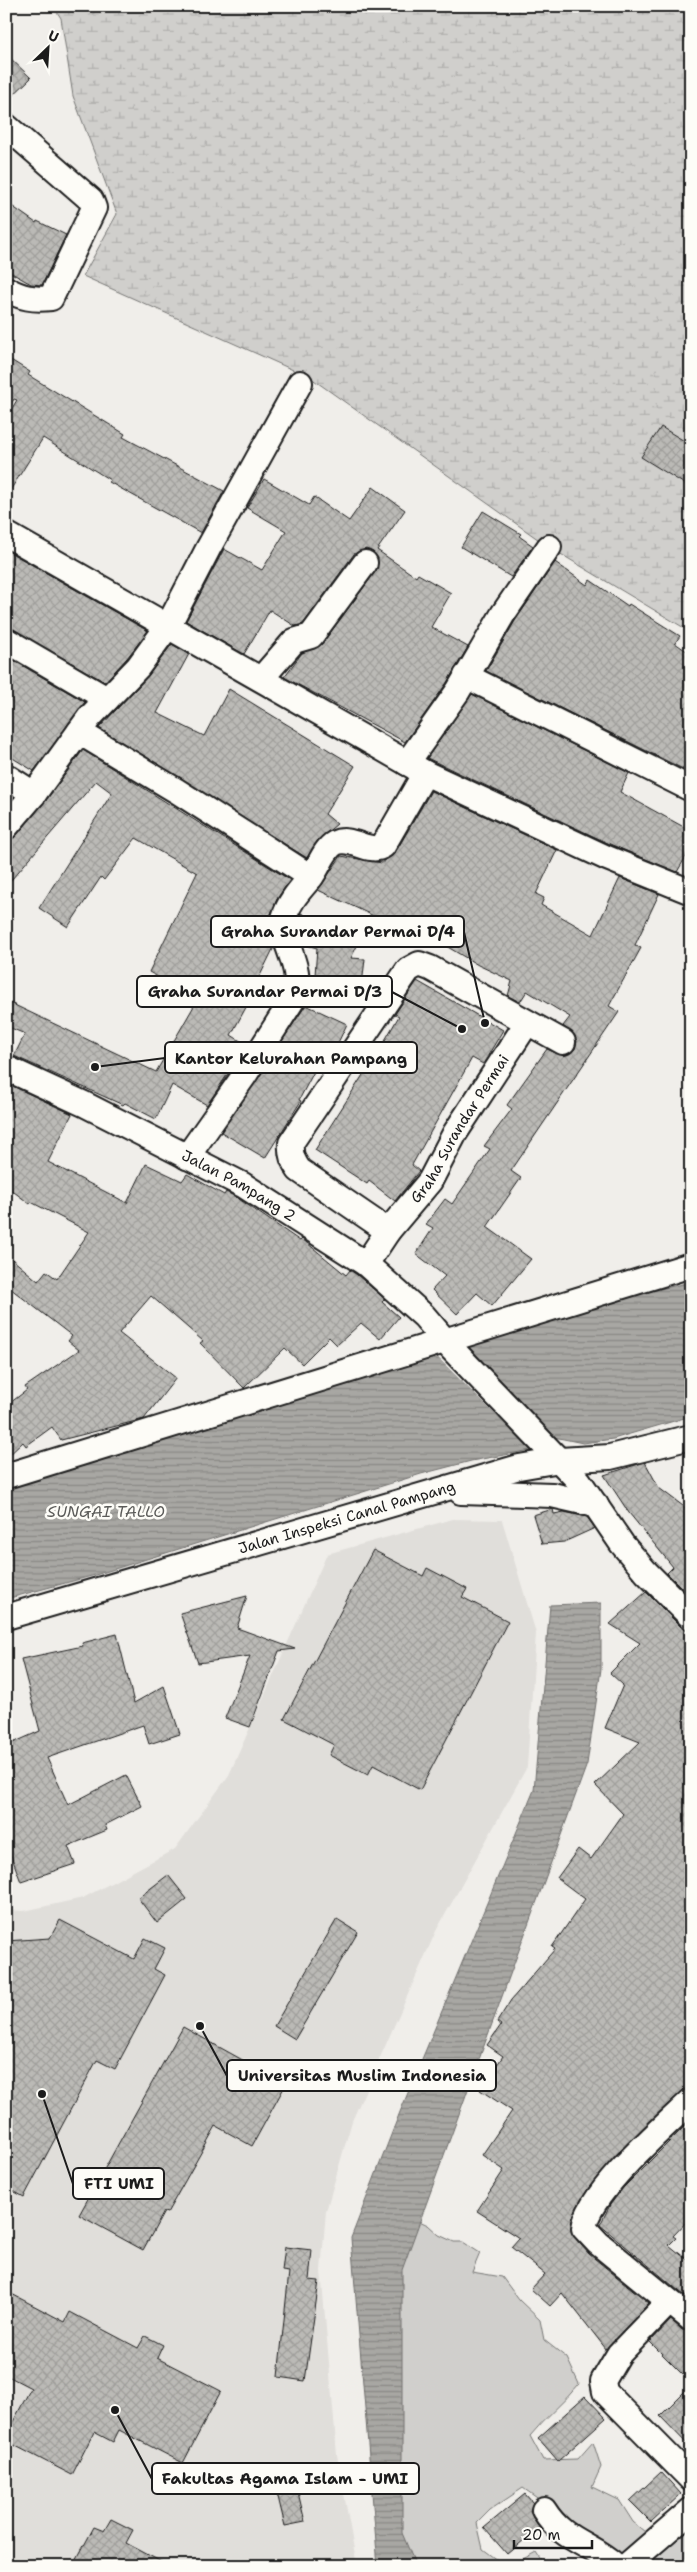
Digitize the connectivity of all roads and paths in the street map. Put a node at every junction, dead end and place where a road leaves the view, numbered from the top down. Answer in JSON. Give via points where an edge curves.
{"nodes":[{"id":1,"x":6,"y":126,"type":"edge"},
{"id":2,"x":6,"y":289,"type":"edge"},
{"id":3,"x":300,"y":383,"type":"dead end"},
{"id":4,"x":6,"y":534,"type":"edge"},
{"id":5,"x":549,"y":547,"type":"dead end"},
{"id":6,"x":365,"y":564,"type":"dead end"},
{"id":7,"x":168,"y":626,"type":"junction"},
{"id":8,"x":6,"y":640,"type":"edge"},
{"id":9,"x":466,"y":676,"type":"junction"},
{"id":10,"x":261,"y":679,"type":"junction"},
{"id":11,"x":107,"y":699,"type":"junction"},
{"id":12,"x":79,"y":732,"type":"junction"},
{"id":13,"x":416,"y":768,"type":"junction"},
{"id":14,"x":6,"y":776,"type":"edge"},
{"id":15,"x":691,"y":789,"type":"edge"},
{"id":16,"x":34,"y":794,"type":"junction"},
{"id":17,"x":6,"y":827,"type":"edge"},
{"id":18,"x":311,"y":877,"type":"junction"},
{"id":19,"x":691,"y":892,"type":"edge"},
{"id":20,"x":527,"y":1023,"type":"junction"},
{"id":21,"x":563,"y":1042,"type":"dead end"},
{"id":22,"x":6,"y":1068,"type":"edge"},
{"id":23,"x":187,"y":1157,"type":"junction"},
{"id":24,"x":388,"y":1231,"type":"junction"},
{"id":25,"x":366,"y":1264,"type":"junction"},
{"id":26,"x":691,"y":1265,"type":"edge"},
{"id":27,"x":449,"y":1345,"type":"junction"},
{"id":28,"x":691,"y":1437,"type":"edge"},
{"id":29,"x":560,"y":1460,"type":"junction"},
{"id":30,"x":6,"y":1476,"type":"edge"},
{"id":31,"x":439,"y":1492,"type":"junction"},
{"id":32,"x":596,"y":1505,"type":"junction"},
{"id":33,"x":6,"y":1617,"type":"edge"},
{"id":34,"x":691,"y":1617,"type":"edge"},
{"id":35,"x":691,"y":2101,"type":"edge"},
{"id":36,"x":668,"y":2303,"type":"junction"},
{"id":37,"x":691,"y":2319,"type":"edge"},
{"id":38,"x":691,"y":2479,"type":"edge"},
{"id":39,"x":544,"y":2510,"type":"dead end"},
{"id":40,"x":691,"y":2510,"type":"edge"},
{"id":41,"x":616,"y":2566,"type":"edge"},
{"id":42,"x":626,"y":2566,"type":"edge"}],
"edges":[{"from":1,"to":2,"type":"street","via":[[91,200],[94,208],[51,298],[35,300],[20,297]]},
{"from":3,"to":7,"type":"street"},
{"from":4,"to":7,"type":"street"},
{"from":5,"to":9,"type":"street"},
{"from":6,"to":10,"type":"street","via":[[310,636],[294,641]]},
{"from":7,"to":10,"type":"street"},
{"from":7,"to":11,"type":"street","via":[[138,667]]},
{"from":8,"to":11,"type":"street"},
{"from":9,"to":13,"type":"street"},
{"from":9,"to":15,"type":"street"},
{"from":10,"to":13,"type":"street"},
{"from":11,"to":12,"type":"street"},
{"from":12,"to":16,"type":"street"},
{"from":12,"to":18,"type":"street"},
{"from":13,"to":18,"type":"street","via":[[383,846],[376,849],[342,840],[334,843]]},
{"from":13,"to":19,"type":"street","via":[[606,858]]},
{"from":14,"to":16,"type":"street"},
{"from":16,"to":17,"type":"street"},
{"from":18,"to":23,"type":"street","via":[[295,895],[283,921],[298,984],[294,996],[244,1076]]},
{"from":20,"to":21,"type":"street"},
{"from":20,"to":24,"type":"street","name":"Graha Surandar Permai","via":[[455,1134],[430,1181]]},
{"from":20,"to":24,"type":"street","via":[[430,968],[419,964],[412,966],[291,1143],[292,1159],[299,1170]]},
{"from":22,"to":23,"type":"street","name":"Jalan Pampang 2"},
{"from":23,"to":25,"type":"street","name":"Jalan Pampang 2","via":[[243,1185]]},
{"from":24,"to":25,"type":"street","name":"Graha Surandar Permai"},
{"from":25,"to":27,"type":"street","name":"Jalan Pampang 2","via":[[424,1316]]},
{"from":26,"to":27,"type":"street"},
{"from":27,"to":29,"type":"street","name":"Jalan Pampang 2"},
{"from":27,"to":30,"type":"street"},
{"from":28,"to":29,"type":"street","name":"Jalan Inspeksi Canal Pampang","via":[[610,1458]]},
{"from":29,"to":31,"type":"street","name":"Jalan Inspeksi Canal Pampang","via":[[518,1467]]},
{"from":29,"to":32,"type":"street","name":"Jalan Pampang 2"},
{"from":31,"to":32,"type":"street","via":[[552,1495]]},
{"from":31,"to":33,"type":"street","name":"Jalan Inspeksi Canal Pampang"},
{"from":32,"to":34,"type":"street","name":"Jalan Pampang 2","via":[[622,1544]]},
{"from":35,"to":36,"type":"street","via":[[632,2159],[592,2206],[584,2228]]},
{"from":36,"to":37,"type":"street"},
{"from":36,"to":38,"type":"street","via":[[619,2354],[603,2381],[605,2392]]},
{"from":39,"to":41,"type":"street","via":[[557,2528]]},
{"from":40,"to":42,"type":"street"}]}
